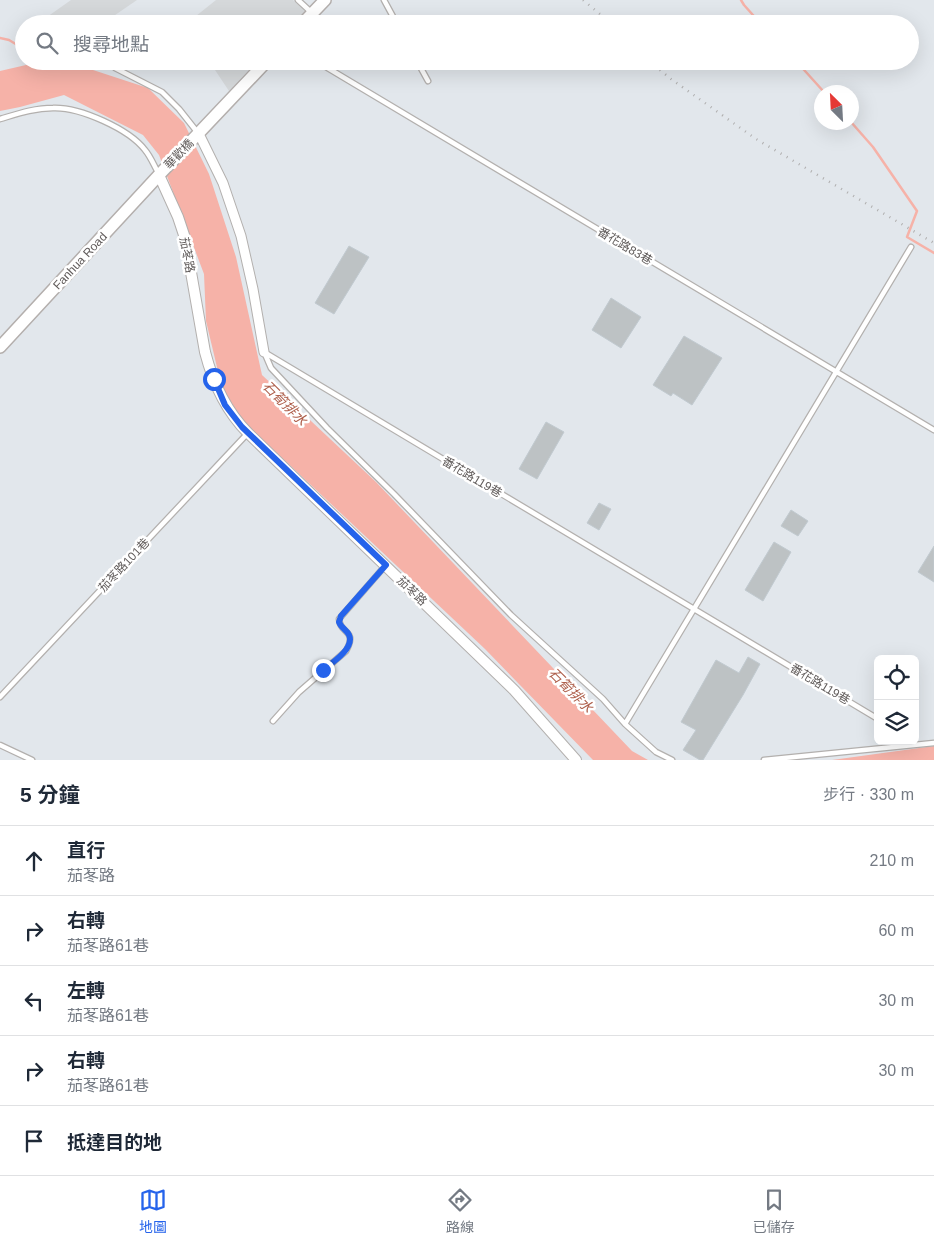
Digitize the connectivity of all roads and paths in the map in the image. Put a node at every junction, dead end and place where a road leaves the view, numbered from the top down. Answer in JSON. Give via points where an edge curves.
{"nodes":[{"id":1,"x":298,"y":0,"type":"edge"},
{"id":2,"x":325,"y":0,"type":"edge"},
{"id":3,"x":384,"y":0,"type":"edge"},
{"id":4,"x":312,"y":12,"type":"junction"},
{"id":5,"x":310,"y":15,"type":"edge"},
{"id":6,"x":392,"y":15,"type":"edge"},
{"id":7,"x":119,"y":70,"type":"edge"},
{"id":8,"x":259,"y":70,"type":"edge"},
{"id":9,"x":331,"y":70,"type":"edge"},
{"id":10,"x":422,"y":70,"type":"edge"},
{"id":11,"x":428,"y":81,"type":"dead end"},
{"id":12,"x":0,"y":119,"type":"edge"},
{"id":13,"x":199,"y":134,"type":"junction"},
{"id":14,"x":159,"y":175,"type":"junction"},
{"id":15,"x":912,"y":247,"type":"dead end"},
{"id":16,"x":0,"y":347,"type":"edge"},
{"id":17,"x":264,"y":352,"type":"junction"},
{"id":18,"x":836,"y":372,"type":"junction"},
{"id":19,"x":934,"y":430,"type":"edge"},
{"id":20,"x":248,"y":432,"type":"junction"},
{"id":21,"x":386,"y":565,"type":"junction"},
{"id":22,"x":694,"y":609,"type":"junction"},
{"id":23,"x":0,"y":697,"type":"edge"},
{"id":24,"x":874,"y":717,"type":"edge"},
{"id":25,"x":272,"y":721,"type":"dead end"},
{"id":26,"x":625,"y":724,"type":"junction"},
{"id":27,"x":934,"y":743,"type":"edge"},
{"id":28,"x":0,"y":745,"type":"edge"},
{"id":29,"x":921,"y":745,"type":"joint"},
{"id":30,"x":32,"y":760,"type":"edge"},
{"id":31,"x":576,"y":760,"type":"edge"},
{"id":32,"x":672,"y":760,"type":"edge"},
{"id":33,"x":764,"y":760,"type":"edge"}],
"edges":[{"from":1,"to":4,"type":"lane"},
{"from":2,"to":4,"type":"main road"},
{"from":3,"to":6,"type":"lane"},
{"from":4,"to":5,"type":"main road"},
{"from":7,"to":13,"type":"lane","via":[[162,92]]},
{"from":8,"to":13,"type":"main road"},
{"from":9,"to":18,"type":"lane","name":"番花路83巷"},
{"from":10,"to":11,"type":"lane"},
{"from":12,"to":14,"type":"lane","via":[[32,110],[74,110],[112,125],[134,139],[146,150]]},
{"from":13,"to":14,"type":"main road","name":"華歡橋"},
{"from":13,"to":17,"type":"street","via":[[223,183],[241,236]]},
{"from":14,"to":16,"type":"main road","name":"Fanhua Road"},
{"from":14,"to":20,"type":"street","name":"茄苳路","via":[[185,238],[210,370],[225,405]]},
{"from":15,"to":18,"type":"lane"},
{"from":17,"to":22,"type":"lane","name":"番花路119巷"},
{"from":17,"to":26,"type":"lane","via":[[271,368],[326,428],[511,615],[603,698]]},
{"from":18,"to":19,"type":"lane","name":"番花路83巷"},
{"from":18,"to":22,"type":"lane"},
{"from":20,"to":21,"type":"street","name":"茄苳路"},
{"from":20,"to":23,"type":"lane","name":"茄苳路101巷"},
{"from":21,"to":25,"type":"lane","via":[[340,619],[340,625],[350,638],[346,651],[299,692]]},
{"from":21,"to":31,"type":"street","name":"茄苳路","via":[[514,690]]},
{"from":22,"to":24,"type":"lane","name":"番花路119巷"},
{"from":22,"to":26,"type":"lane"},
{"from":26,"to":32,"type":"lane","via":[[656,752]]},
{"from":27,"to":29,"type":"lane"},
{"from":28,"to":30,"type":"lane"},
{"from":29,"to":33,"type":"lane"}]}
